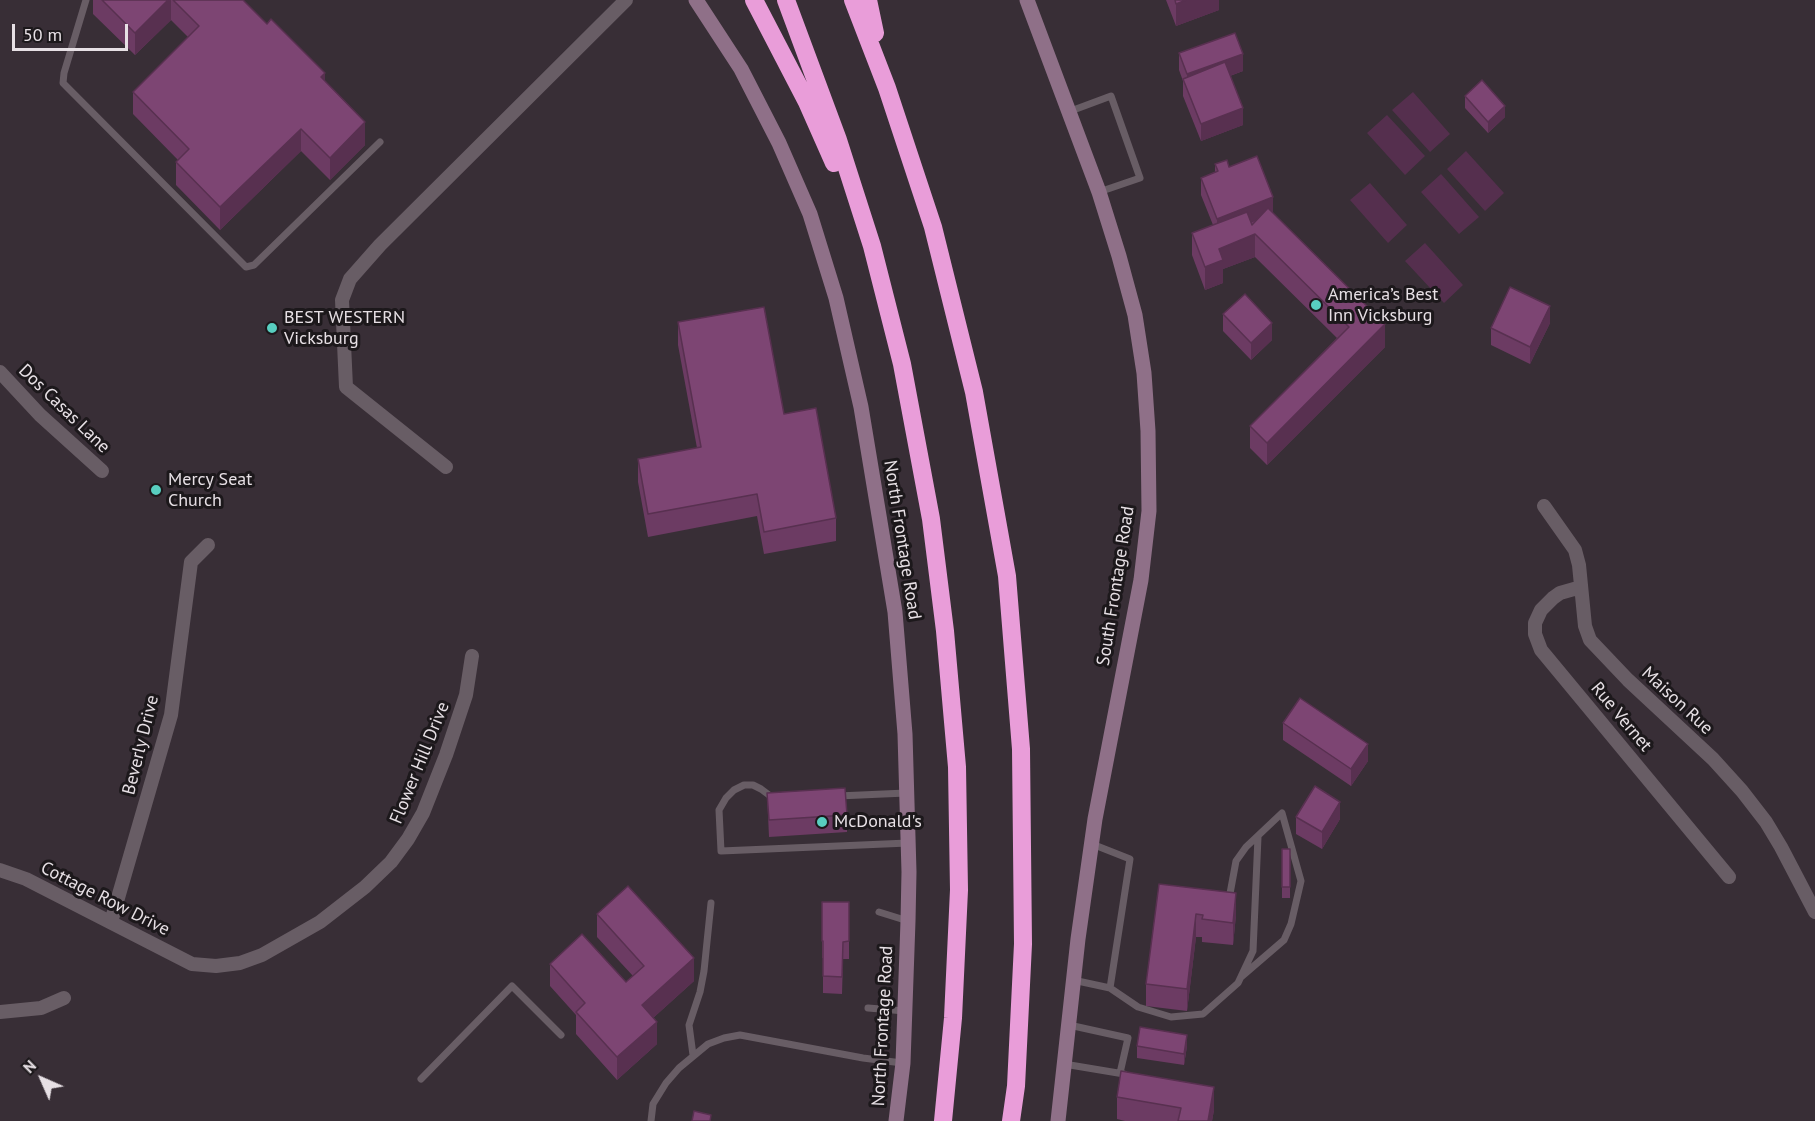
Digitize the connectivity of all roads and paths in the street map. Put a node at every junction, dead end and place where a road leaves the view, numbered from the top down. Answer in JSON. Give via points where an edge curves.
{"nodes":[{"id":1,"x":87,"y":0,"type":"edge"},
{"id":2,"x":626,"y":0,"type":"edge"},
{"id":3,"x":696,"y":0,"type":"edge"},
{"id":4,"x":754,"y":0,"type":"edge"},
{"id":5,"x":786,"y":0,"type":"edge"},
{"id":6,"x":853,"y":0,"type":"edge"},
{"id":7,"x":868,"y":0,"type":"edge"},
{"id":8,"x":1027,"y":0,"type":"edge"},
{"id":9,"x":887,"y":87,"type":"junction"},
{"id":10,"x":1068,"y":112,"type":"junction"},
{"id":11,"x":380,"y":142,"type":"dead end"},
{"id":12,"x":1099,"y":192,"type":"junction"},
{"id":13,"x":872,"y":246,"type":"junction"},
{"id":14,"x":0,"y":372,"type":"edge"},
{"id":15,"x":446,"y":467,"type":"dead end"},
{"id":16,"x":102,"y":471,"type":"dead end"},
{"id":17,"x":1544,"y":506,"type":"dead end"},
{"id":18,"x":208,"y":545,"type":"dead end"},
{"id":19,"x":1581,"y":587,"type":"junction"},
{"id":20,"x":472,"y":656,"type":"dead end"},
{"id":21,"x":906,"y":793,"type":"junction"},
{"id":22,"x":835,"y":796,"type":"edge"},
{"id":23,"x":787,"y":798,"type":"edge"},
{"id":24,"x":1258,"y":837,"type":"junction"},
{"id":25,"x":908,"y":843,"type":"junction"},
{"id":26,"x":1092,"y":844,"type":"junction"},
{"id":27,"x":0,"y":870,"type":"edge"},
{"id":28,"x":1730,"y":877,"type":"dead end"},
{"id":29,"x":711,"y":903,"type":"dead end"},
{"id":30,"x":1227,"y":908,"type":"edge"},
{"id":31,"x":879,"y":912,"type":"dead end"},
{"id":32,"x":1815,"y":912,"type":"edge"},
{"id":33,"x":908,"y":921,"type":"junction"},
{"id":34,"x":111,"y":922,"type":"junction"},
{"id":35,"x":192,"y":964,"type":"joint"},
{"id":36,"x":1241,"y":977,"type":"junction"},
{"id":37,"x":1073,"y":980,"type":"junction"},
{"id":38,"x":1110,"y":988,"type":"junction"},
{"id":39,"x":64,"y":998,"type":"dead end"},
{"id":40,"x":868,"y":1008,"type":"dead end"},
{"id":41,"x":905,"y":1011,"type":"junction"},
{"id":42,"x":0,"y":1012,"type":"edge"},
{"id":43,"x":1069,"y":1025,"type":"junction"},
{"id":44,"x":561,"y":1035,"type":"dead end"},
{"id":45,"x":693,"y":1055,"type":"junction"},
{"id":46,"x":903,"y":1063,"type":"junction"},
{"id":47,"x":1064,"y":1064,"type":"junction"},
{"id":48,"x":1120,"y":1073,"type":"junction"},
{"id":49,"x":1129,"y":1075,"type":"edge"},
{"id":50,"x":421,"y":1079,"type":"dead end"},
{"id":51,"x":651,"y":1121,"type":"edge"},
{"id":52,"x":896,"y":1121,"type":"edge"},
{"id":53,"x":943,"y":1121,"type":"edge"},
{"id":54,"x":1011,"y":1121,"type":"edge"},
{"id":55,"x":1058,"y":1121,"type":"edge"}],
"edges":[{"from":1,"to":11,"type":"lane","via":[[63,83],[246,267],[254,265]]},
{"from":2,"to":15,"type":"street","via":[[350,279],[342,300],[346,387]]},
{"from":3,"to":21,"type":"street","name":"North Frontage Road","via":[[741,69],[779,143],[810,214],[836,298],[861,407],[895,612]]},
{"from":4,"to":13,"type":"highway","via":[[807,102]]},
{"from":5,"to":13,"type":"highway"},
{"from":6,"to":9,"type":"highway"},
{"from":7,"to":9,"type":"highway"},
{"from":8,"to":10,"type":"street","name":"South Frontage Road"},
{"from":9,"to":54,"type":"highway","via":[[933,226],[974,392],[1007,576],[1021,749],[1023,944]]},
{"from":10,"to":12,"type":"street","name":"South Frontage Road"},
{"from":10,"to":12,"type":"lane","via":[[1111,96],[1140,178]]},
{"from":12,"to":26,"type":"street","name":"South Frontage Road","via":[[1133,305],[1141,350],[1149,511],[1141,580]]},
{"from":13,"to":53,"type":"highway","via":[[902,364],[931,519],[956,756],[958,890],[953,1018]]},
{"from":14,"to":16,"type":"street","name":"Dos Casas Lane"},
{"from":17,"to":19,"type":"street","name":"Maison Rue","via":[[1575,550]]},
{"from":18,"to":34,"type":"street","name":"Beverly Drive","via":[[191,562],[171,715]]},
{"from":19,"to":28,"type":"street","name":"Rue Vernet","via":[[1560,593],[1541,610],[1535,634],[1541,650]]},
{"from":19,"to":32,"type":"street","name":"Maison Rue","via":[[1590,640],[1742,791],[1766,822]]},
{"from":20,"to":35,"type":"street","name":"Flower Hill Drive","via":[[466,695],[446,755],[423,813],[391,862],[320,922],[261,955],[240,963]]},
{"from":21,"to":22,"type":"lane"},
{"from":21,"to":25,"type":"street","name":"North Frontage Road"},
{"from":23,"to":25,"type":"lane","via":[[775,799],[753,785],[734,790],[719,810],[721,851]]},
{"from":24,"to":30,"type":"lane","via":[[1236,861]]},
{"from":24,"to":36,"type":"lane","via":[[1253,951]]},
{"from":24,"to":36,"type":"lane","via":[[1282,813],[1301,881],[1284,940]]},
{"from":25,"to":33,"type":"street","name":"North Frontage Road"},
{"from":26,"to":37,"type":"street","name":"South Frontage Road"},
{"from":26,"to":38,"type":"lane","via":[[1130,859]]},
{"from":27,"to":34,"type":"street","name":"Cottage Row Drive"},
{"from":29,"to":45,"type":"lane","via":[[704,971],[689,1025]]},
{"from":31,"to":33,"type":"lane"},
{"from":33,"to":41,"type":"street","name":"North Frontage Road"},
{"from":34,"to":35,"type":"street","name":"Cottage Row Drive"},
{"from":36,"to":38,"type":"lane","via":[[1203,1014],[1171,1017],[1138,1007]]},
{"from":37,"to":38,"type":"lane"},
{"from":37,"to":43,"type":"street","name":"South Frontage Road"},
{"from":39,"to":42,"type":"street","via":[[41,1008]]},
{"from":40,"to":41,"type":"lane"},
{"from":41,"to":46,"type":"street","name":"North Frontage Road"},
{"from":43,"to":47,"type":"street","name":"South Frontage Road"},
{"from":43,"to":48,"type":"lane","via":[[1128,1038]]},
{"from":44,"to":50,"type":"lane","via":[[512,986]]},
{"from":45,"to":46,"type":"lane","via":[[708,1044],[740,1035]]},
{"from":45,"to":51,"type":"lane","via":[[666,1083],[653,1104]]},
{"from":46,"to":52,"type":"street","name":"North Frontage Road"},
{"from":47,"to":48,"type":"lane"},
{"from":47,"to":55,"type":"street","name":"South Frontage Road"},
{"from":48,"to":49,"type":"lane"}]}
